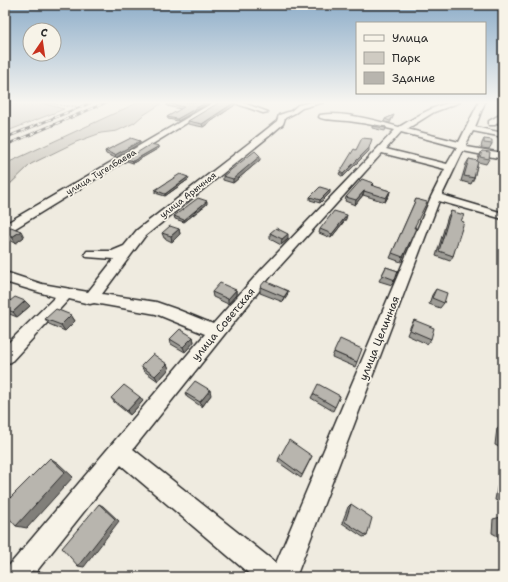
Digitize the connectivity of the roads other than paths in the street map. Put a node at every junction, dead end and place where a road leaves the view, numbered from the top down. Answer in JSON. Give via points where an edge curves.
{"nodes":[{"id":1,"x":173,"y":129,"type":"edge"},
{"id":2,"x":262,"y":129,"type":"edge"},
{"id":3,"x":470,"y":129,"type":"edge"},
{"id":4,"x":488,"y":129,"type":"edge"},
{"id":5,"x":399,"y":130,"type":"joint"},
{"id":6,"x":503,"y":135,"type":"edge"},
{"id":7,"x":462,"y":147,"type":"junction"},
{"id":8,"x":381,"y":150,"type":"junction"},
{"id":9,"x":503,"y":156,"type":"edge"},
{"id":10,"x":449,"y":167,"type":"junction"},
{"id":11,"x":436,"y":197,"type":"junction"},
{"id":12,"x":503,"y":216,"type":"edge"},
{"id":13,"x":5,"y":230,"type":"edge"},
{"id":14,"x":130,"y":249,"type":"junction"},
{"id":15,"x":91,"y":254,"type":"dead end"},
{"id":16,"x":5,"y":277,"type":"edge"},
{"id":17,"x":66,"y":294,"type":"junction"},
{"id":18,"x":90,"y":298,"type":"junction"},
{"id":19,"x":216,"y":332,"type":"junction"},
{"id":20,"x":5,"y":357,"type":"edge"},
{"id":21,"x":120,"y":451,"type":"junction"},
{"id":22,"x":16,"y":577,"type":"edge"},
{"id":23,"x":273,"y":577,"type":"edge"},
{"id":24,"x":283,"y":577,"type":"edge"}],
"edges":[{"from":1,"to":13,"type":"street","name":"улица Тугелбаева"},
{"from":2,"to":14,"type":"street","name":"улица Арычная","via":[[141,233]]},
{"from":3,"to":7,"type":"street","name":"улица Целинная"},
{"from":4,"to":6,"type":"street"},
{"from":5,"to":7,"type":"street"},
{"from":5,"to":8,"type":"street","name":"улица Советская"},
{"from":7,"to":9,"type":"street"},
{"from":7,"to":10,"type":"street","name":"улица Целинная"},
{"from":8,"to":10,"type":"street"},
{"from":8,"to":19,"type":"street","name":"улица Советская","via":[[266,273]]},
{"from":10,"to":11,"type":"street","name":"улица Целинная"},
{"from":11,"to":12,"type":"street"},
{"from":11,"to":24,"type":"street","name":"улица Целинная"},
{"from":14,"to":15,"type":"street","via":[[113,255]]},
{"from":14,"to":18,"type":"street","name":"улица Арычная"},
{"from":16,"to":17,"type":"street"},
{"from":17,"to":18,"type":"street"},
{"from":17,"to":20,"type":"street"},
{"from":18,"to":19,"type":"street","via":[[157,308]]},
{"from":19,"to":21,"type":"street","name":"улица Советская"},
{"from":21,"to":22,"type":"street","name":"улица Советская"},
{"from":21,"to":23,"type":"street"}]}
